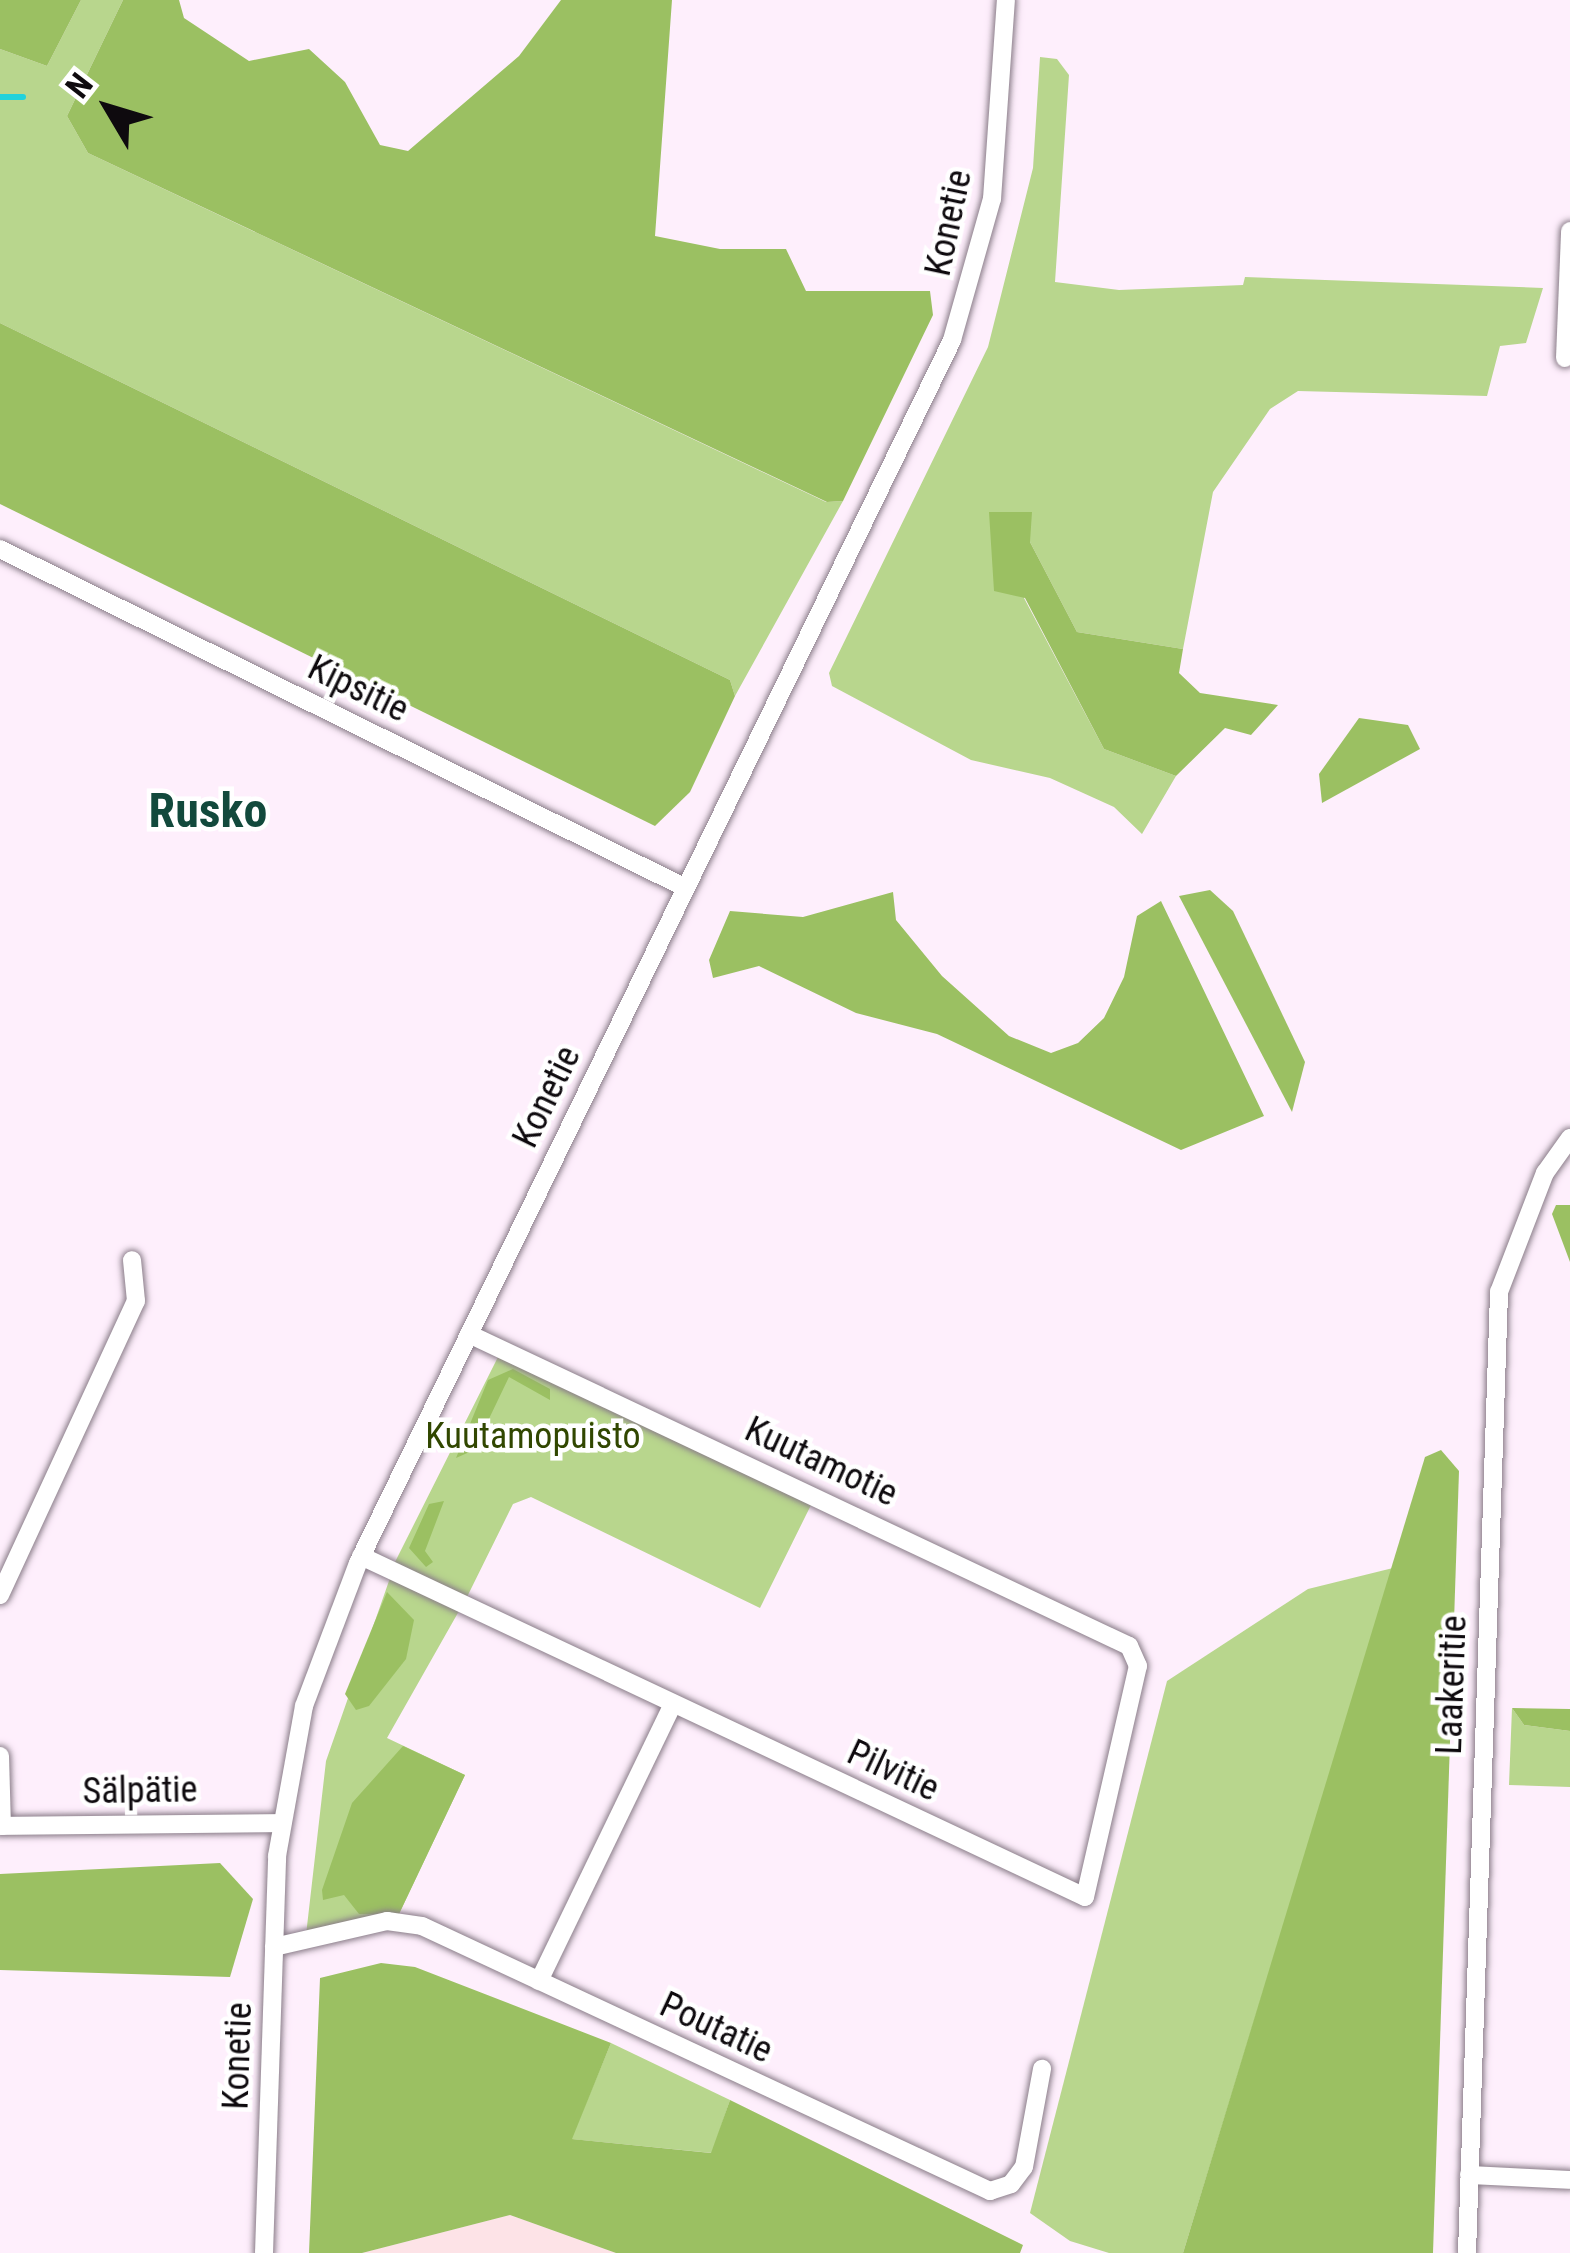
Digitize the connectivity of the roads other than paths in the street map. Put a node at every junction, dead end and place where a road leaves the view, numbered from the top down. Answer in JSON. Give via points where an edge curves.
{"nodes":[{"id":1,"x":1006,"y":0,"type":"edge"},
{"id":2,"x":1570,"y":231,"type":"edge"},
{"id":3,"x":1564,"y":358,"type":"dead end"},
{"id":4,"x":0,"y":549,"type":"edge"},
{"id":5,"x":686,"y":889,"type":"junction"},
{"id":6,"x":1570,"y":1138,"type":"edge"},
{"id":7,"x":132,"y":1260,"type":"dead end"},
{"id":8,"x":469,"y":1334,"type":"junction"},
{"id":9,"x":361,"y":1556,"type":"junction"},
{"id":10,"x":0,"y":1594,"type":"edge"},
{"id":11,"x":673,"y":1704,"type":"junction"},
{"id":12,"x":0,"y":1756,"type":"edge"},
{"id":13,"x":281,"y":1823,"type":"junction"},
{"id":14,"x":1,"y":1826,"type":"edge"},
{"id":15,"x":1085,"y":1897,"type":"joint"},
{"id":16,"x":274,"y":1948,"type":"junction"},
{"id":17,"x":539,"y":1981,"type":"junction"},
{"id":18,"x":1042,"y":2069,"type":"dead end"},
{"id":19,"x":1469,"y":2176,"type":"junction"},
{"id":20,"x":1570,"y":2180,"type":"edge"},
{"id":21,"x":264,"y":2253,"type":"edge"},
{"id":22,"x":1467,"y":2253,"type":"edge"}],
"edges":[{"from":1,"to":5,"type":"street","name":"Konetie","via":[[992,199],[959,319]]},
{"from":2,"to":3,"type":"street"},
{"from":4,"to":5,"type":"street","name":"Kipsitie"},
{"from":5,"to":8,"type":"street","name":"Konetie"},
{"from":6,"to":19,"type":"street","name":"Laakeritie","via":[[1545,1173],[1499,1292]]},
{"from":7,"to":10,"type":"street","via":[[136,1300]]},
{"from":8,"to":9,"type":"street","name":"Konetie"},
{"from":8,"to":15,"type":"street","name":"Kuutamotie","via":[[1121,1639],[1137,1659]]},
{"from":9,"to":11,"type":"street","name":"Pilvitie"},
{"from":9,"to":13,"type":"street","name":"Konetie","via":[[304,1706]]},
{"from":11,"to":15,"type":"street","name":"Pilvitie"},
{"from":11,"to":17,"type":"street"},
{"from":12,"to":14,"type":"street"},
{"from":13,"to":14,"type":"street","name":"Sälpätie"},
{"from":13,"to":16,"type":"street","name":"Konetie"},
{"from":16,"to":17,"type":"street","name":"Poutatie","via":[[397,1921]]},
{"from":16,"to":21,"type":"street","name":"Konetie"},
{"from":17,"to":18,"type":"street","name":"Poutatie","via":[[990,2191],[1011,2184],[1024,2167]]},
{"from":19,"to":20,"type":"street"},
{"from":19,"to":22,"type":"street","name":"Laakeritie"}]}
